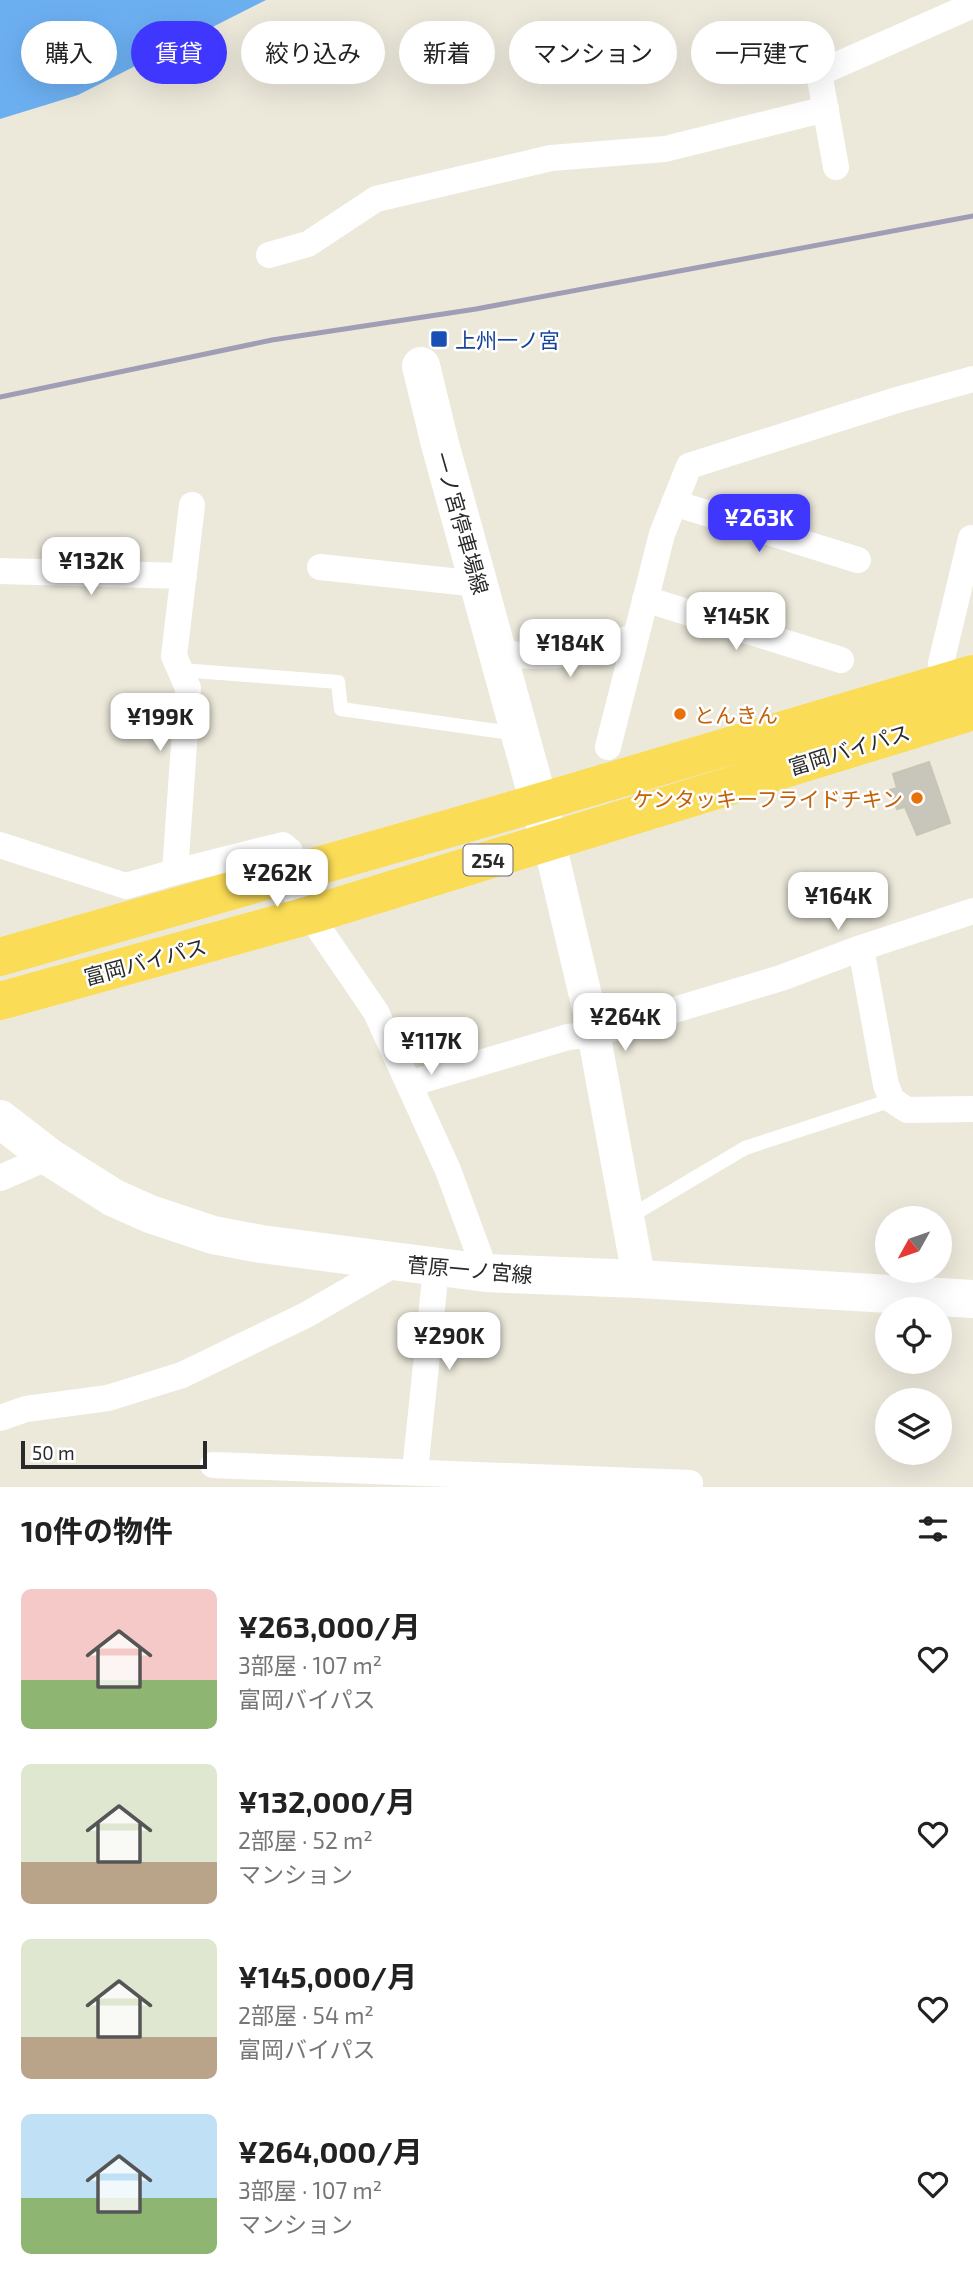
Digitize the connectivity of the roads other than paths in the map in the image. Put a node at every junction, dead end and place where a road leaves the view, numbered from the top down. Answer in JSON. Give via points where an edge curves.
{"nodes":[{"id":1,"x":973,"y":5,"type":"edge"},
{"id":2,"x":826,"y":109,"type":"junction"},
{"id":3,"x":836,"y":167,"type":"dead end"},
{"id":4,"x":269,"y":255,"type":"dead end"},
{"id":5,"x":421,"y":366,"type":"dead end"},
{"id":6,"x":973,"y":379,"type":"edge"},
{"id":7,"x":674,"y":503,"type":"junction"},
{"id":8,"x":192,"y":505,"type":"dead end"},
{"id":9,"x":973,"y":539,"type":"edge"},
{"id":10,"x":858,"y":560,"type":"dead end"},
{"id":11,"x":320,"y":567,"type":"dead end"},
{"id":12,"x":0,"y":571,"type":"edge"},
{"id":13,"x":184,"y":576,"type":"junction"},
{"id":14,"x":479,"y":584,"type":"junction"},
{"id":15,"x":645,"y":599,"type":"junction"},
{"id":16,"x":635,"y":637,"type":"junction"},
{"id":17,"x":498,"y":653,"type":"junction"},
{"id":18,"x":841,"y":660,"type":"dead end"},
{"id":19,"x":957,"y":668,"type":"edge"},
{"id":20,"x":181,"y":670,"type":"junction"},
{"id":21,"x":973,"y":711,"type":"edge"},
{"id":22,"x":520,"y":734,"type":"junction"},
{"id":23,"x":608,"y":747,"type":"dead end"},
{"id":24,"x":538,"y":803,"type":"junction"},
{"id":25,"x":549,"y":841,"type":"junction"},
{"id":26,"x":0,"y":845,"type":"edge"},
{"id":27,"x":175,"y":872,"type":"junction"},
{"id":28,"x":289,"y":874,"type":"junction"},
{"id":29,"x":973,"y":911,"type":"edge"},
{"id":30,"x":310,"y":915,"type":"junction"},
{"id":31,"x":861,"y":948,"type":"junction"},
{"id":32,"x":0,"y":957,"type":"edge"},
{"id":33,"x":0,"y":1001,"type":"edge"},
{"id":34,"x":594,"y":1034,"type":"junction"},
{"id":35,"x":409,"y":1084,"type":"junction"},
{"id":36,"x":892,"y":1100,"type":"junction"},
{"id":37,"x":973,"y":1109,"type":"edge"},
{"id":38,"x":0,"y":1119,"type":"edge"},
{"id":39,"x":49,"y":1157,"type":"junction"},
{"id":40,"x":0,"y":1178,"type":"edge"},
{"id":41,"x":628,"y":1218,"type":"junction"},
{"id":42,"x":398,"y":1262,"type":"junction"},
{"id":43,"x":436,"y":1269,"type":"junction"},
{"id":44,"x":486,"y":1273,"type":"junction"},
{"id":45,"x":639,"y":1279,"type":"junction"},
{"id":46,"x":973,"y":1299,"type":"edge"},
{"id":47,"x":0,"y":1418,"type":"edge"},
{"id":48,"x":213,"y":1465,"type":"dead end"},
{"id":49,"x":415,"y":1471,"type":"junction"},
{"id":50,"x":691,"y":1483,"type":"dead end"}],
"edges":[{"from":1,"to":2,"type":"street","via":[[819,73]]},
{"from":2,"to":3,"type":"street"},
{"from":2,"to":4,"type":"street","via":[[665,149],[551,158],[376,199],[308,244]]},
{"from":5,"to":14,"type":"main road","name":"一ノ宮停車場線"},
{"from":6,"to":7,"type":"street","via":[[689,466]]},
{"from":7,"to":10,"type":"street"},
{"from":7,"to":15,"type":"street"},
{"from":8,"to":13,"type":"street"},
{"from":9,"to":19,"type":"street"},
{"from":11,"to":14,"type":"street"},
{"from":12,"to":13,"type":"street"},
{"from":13,"to":20,"type":"street","via":[[174,656]]},
{"from":14,"to":17,"type":"main road","name":"一ノ宮停車場線"},
{"from":15,"to":16,"type":"street"},
{"from":15,"to":18,"type":"street"},
{"from":16,"to":17,"type":"street","via":[[553,657]]},
{"from":16,"to":23,"type":"street"},
{"from":17,"to":22,"type":"main road","name":"一ノ宮停車場線"},
{"from":19,"to":24,"type":"highway","name":"富岡バイパス","number":"254"},
{"from":20,"to":22,"type":"lane","via":[[338,682],[341,709]]},
{"from":20,"to":27,"type":"street","via":[[188,688]]},
{"from":21,"to":25,"type":"highway","name":"富岡バイパス","number":"254"},
{"from":22,"to":24,"type":"main road","name":"一ノ宮停車場線"},
{"from":24,"to":25,"type":"main road","name":"一ノ宮停車場線"},
{"from":24,"to":28,"type":"highway","name":"富岡バイパス","number":"254"},
{"from":25,"to":30,"type":"highway","name":"富岡バイパス","number":"254"},
{"from":25,"to":34,"type":"street"},
{"from":26,"to":27,"type":"street","via":[[126,886]]},
{"from":27,"to":28,"type":"street","via":[[283,845],[289,851]]},
{"from":28,"to":30,"type":"street"},
{"from":28,"to":32,"type":"highway","name":"富岡バイパス","number":"254"},
{"from":29,"to":31,"type":"street"},
{"from":30,"to":33,"type":"highway","name":"富岡バイパス","number":"254"},
{"from":30,"to":35,"type":"street","via":[[376,1012]]},
{"from":31,"to":34,"type":"street","via":[[781,978]]},
{"from":31,"to":36,"type":"street"},
{"from":34,"to":35,"type":"street","via":[[568,1037]]},
{"from":34,"to":41,"type":"street"},
{"from":35,"to":44,"type":"street","via":[[448,1170]]},
{"from":36,"to":37,"type":"street","via":[[907,1110]]},
{"from":36,"to":41,"type":"lane","via":[[745,1148]]},
{"from":38,"to":39,"type":"main road","name":"菅原一ノ宮線"},
{"from":39,"to":40,"type":"street"},
{"from":39,"to":42,"type":"main road","name":"菅原一ノ宮線","via":[[114,1198],[213,1235]]},
{"from":41,"to":45,"type":"street"},
{"from":42,"to":43,"type":"main road","name":"菅原一ノ宮線"},
{"from":42,"to":47,"type":"street","via":[[306,1315],[182,1375],[108,1398],[26,1409]]},
{"from":43,"to":44,"type":"main road","name":"菅原一ノ宮線"},
{"from":43,"to":49,"type":"street"},
{"from":44,"to":45,"type":"main road","name":"菅原一ノ宮線"},
{"from":45,"to":46,"type":"main road","name":"菅原一ノ宮線"},
{"from":48,"to":49,"type":"street"},
{"from":49,"to":50,"type":"street"}]}
